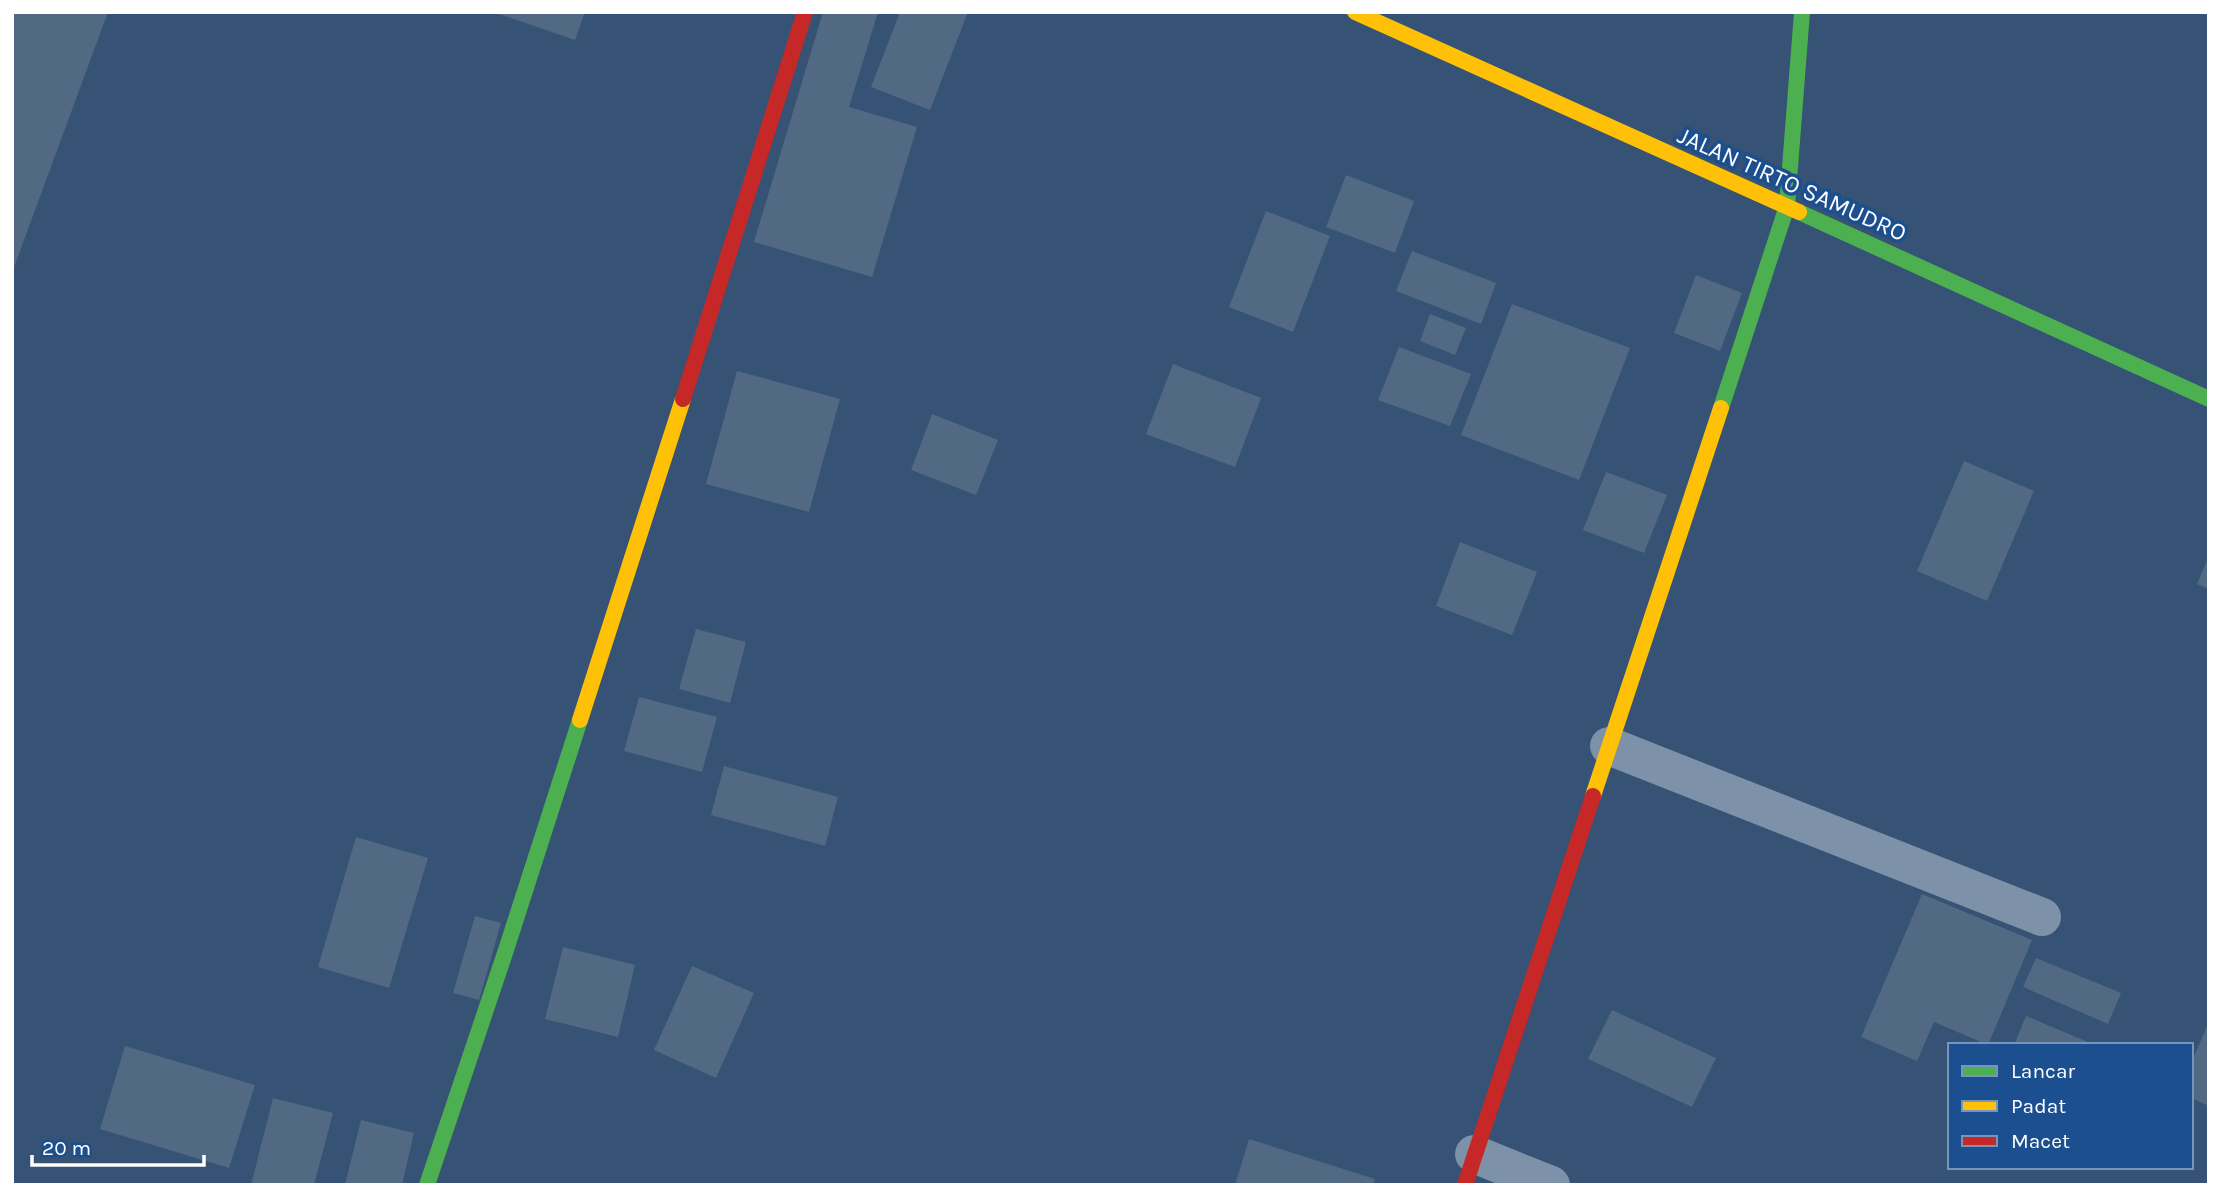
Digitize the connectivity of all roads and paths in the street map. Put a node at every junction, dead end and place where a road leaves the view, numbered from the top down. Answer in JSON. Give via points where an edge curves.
{"nodes":[{"id":1,"x":805,"y":12,"type":"edge"},
{"id":2,"x":1355,"y":12,"type":"edge"},
{"id":3,"x":1802,"y":12,"type":"edge"},
{"id":4,"x":1787,"y":206,"type":"junction"},
{"id":5,"x":2209,"y":399,"type":"edge"},
{"id":6,"x":1609,"y":746,"type":"junction"},
{"id":7,"x":2042,"y":917,"type":"dead end"},
{"id":8,"x":1470,"y":1170,"type":"edge"},
{"id":9,"x":427,"y":1185,"type":"edge"},
{"id":10,"x":1551,"y":1185,"type":"edge"}],
"edges":[{"from":1,"to":9,"type":"street"},
{"from":2,"to":4,"type":"street","name":"JALAN TIRTO SAMUDRO"},
{"from":3,"to":4,"type":"street"},
{"from":4,"to":5,"type":"street","name":"JALAN TIRTO SAMUDRO"},
{"from":4,"to":6,"type":"street"},
{"from":6,"to":7,"type":"street"},
{"from":6,"to":8,"type":"street"},
{"from":8,"to":10,"type":"street"}]}
